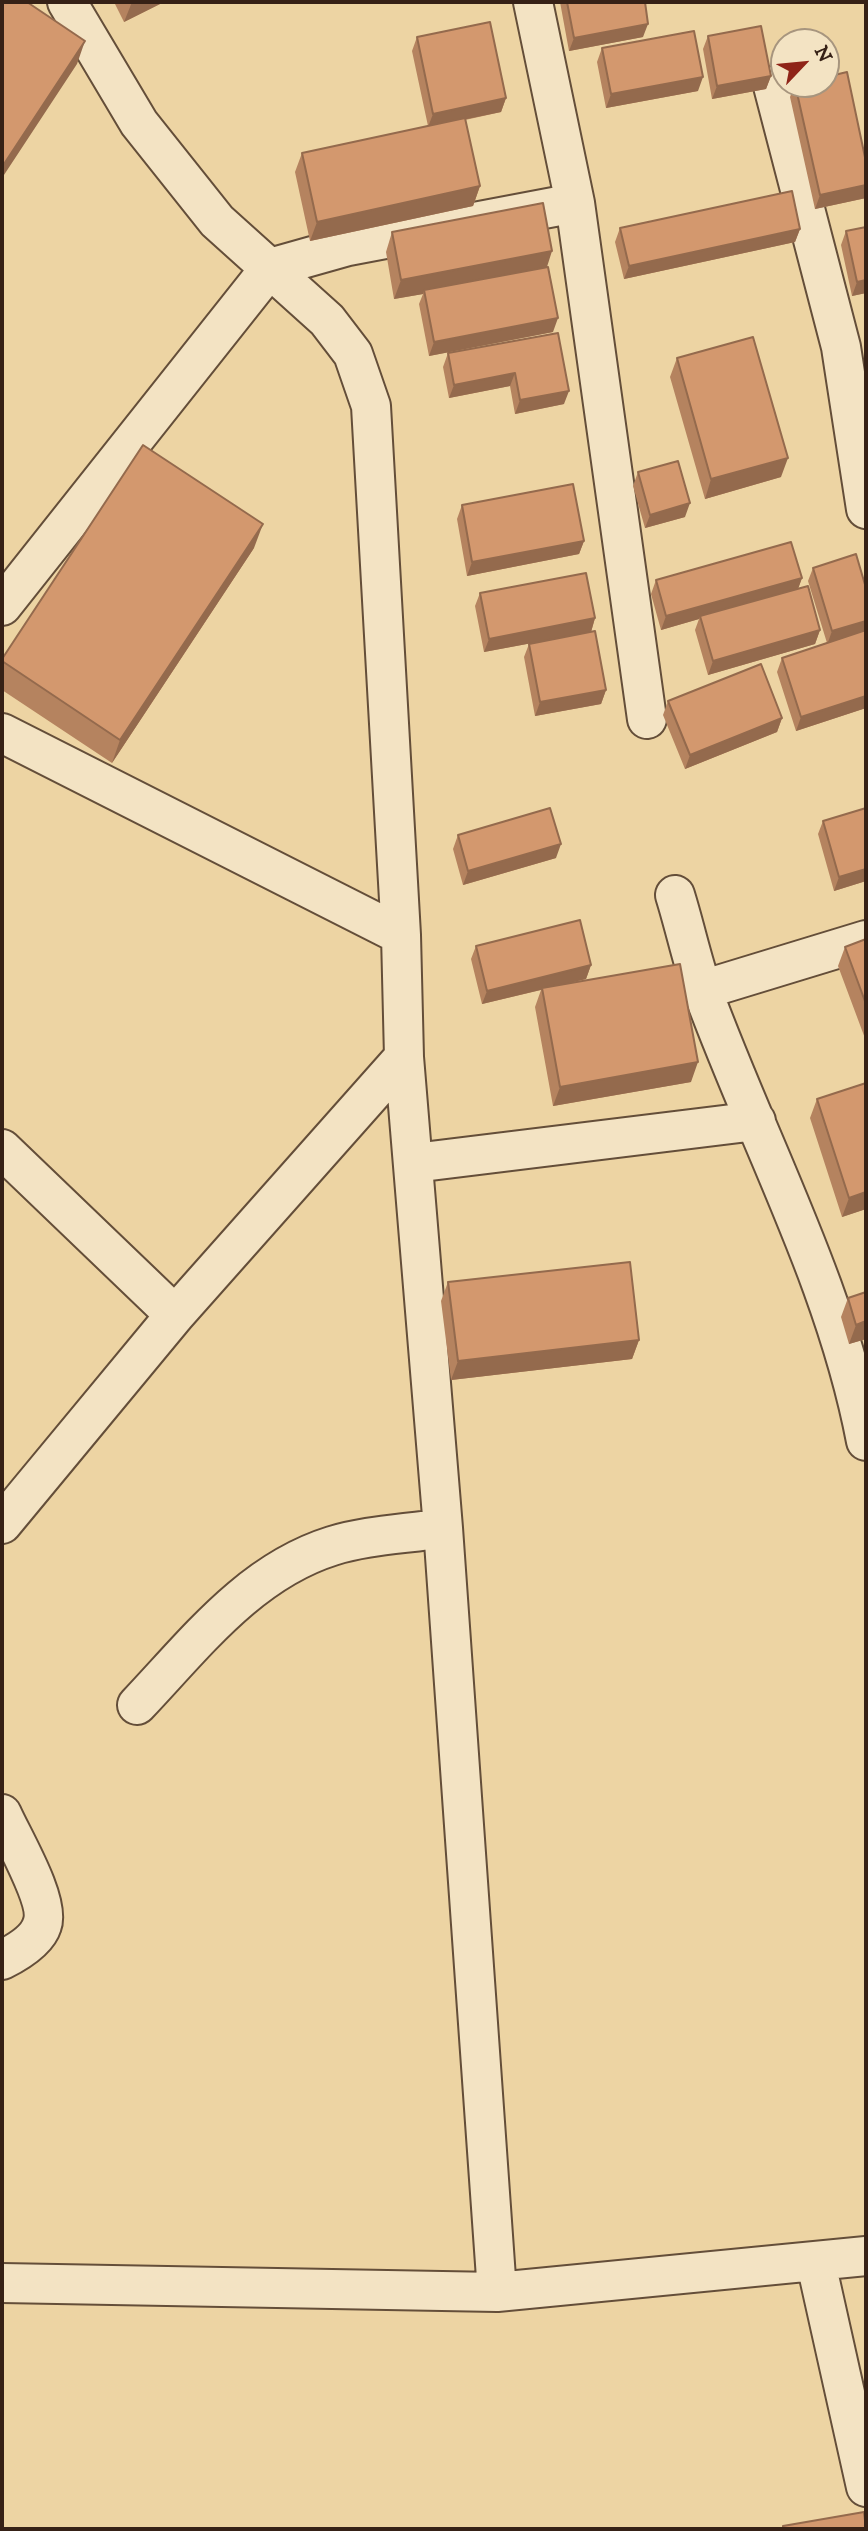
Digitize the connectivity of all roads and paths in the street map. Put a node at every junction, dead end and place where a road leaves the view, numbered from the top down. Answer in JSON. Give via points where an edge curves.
{"nodes":[{"id":1,"x":67,"y":2,"type":"edge"},
{"id":2,"x":533,"y":2,"type":"edge"},
{"id":3,"x":776,"y":98,"type":"edge"},
{"id":4,"x":575,"y":202,"type":"junction"},
{"id":5,"x":270,"y":268,"type":"junction"},
{"id":6,"x":866,"y":509,"type":"edge"},
{"id":7,"x":2,"y":606,"type":"edge"},
{"id":8,"x":647,"y":719,"type":"dead end"},
{"id":9,"x":2,"y":733,"type":"edge"},
{"id":10,"x":676,"y":895,"type":"dead end"},
{"id":11,"x":401,"y":935,"type":"junction"},
{"id":12,"x":866,"y":940,"type":"edge"},
{"id":13,"x":702,"y":990,"type":"junction"},
{"id":14,"x":404,"y":1057,"type":"junction"},
{"id":15,"x":756,"y":1121,"type":"junction"},
{"id":16,"x":2,"y":1149,"type":"edge"},
{"id":17,"x":414,"y":1163,"type":"junction"},
{"id":18,"x":175,"y":1315,"type":"junction"},
{"id":19,"x":866,"y":1441,"type":"edge"},
{"id":20,"x":2,"y":1524,"type":"edge"},
{"id":21,"x":443,"y":1528,"type":"junction"},
{"id":22,"x":137,"y":1705,"type":"dead end"},
{"id":23,"x":2,"y":1814,"type":"edge"},
{"id":24,"x":2,"y":1960,"type":"edge"},
{"id":25,"x":866,"y":2256,"type":"edge"},
{"id":26,"x":816,"y":2263,"type":"junction"},
{"id":27,"x":2,"y":2283,"type":"edge"},
{"id":28,"x":497,"y":2292,"type":"junction"},
{"id":29,"x":866,"y":2487,"type":"edge"}],
"edges":[{"from":1,"to":5,"type":"street","via":[[139,123],[217,221]]},
{"from":2,"to":4,"type":"street"},
{"from":3,"to":6,"type":"street","via":[[841,347]]},
{"from":4,"to":5,"type":"street","via":[[348,246]]},
{"from":4,"to":8,"type":"street"},
{"from":5,"to":7,"type":"street"},
{"from":5,"to":11,"type":"street","via":[[327,320],[353,354],[371,406]]},
{"from":9,"to":11,"type":"street"},
{"from":10,"to":13,"type":"street"},
{"from":11,"to":14,"type":"street"},
{"from":12,"to":13,"type":"street"},
{"from":13,"to":15,"type":"street"},
{"from":14,"to":17,"type":"street"},
{"from":14,"to":18,"type":"street"},
{"from":15,"to":17,"type":"street"},
{"from":15,"to":19,"type":"street","via":[[817,1265]]},
{"from":16,"to":18,"type":"street"},
{"from":17,"to":21,"type":"street"},
{"from":18,"to":20,"type":"street"},
{"from":21,"to":22,"type":"street","via":[[334,1545],[282,1567],[238,1599]]},
{"from":21,"to":28,"type":"street"},
{"from":23,"to":24,"type":"street","via":[[42,1902],[43,1924],[33,1939]]},
{"from":25,"to":26,"type":"street"},
{"from":26,"to":28,"type":"street"},
{"from":26,"to":29,"type":"street"},
{"from":27,"to":28,"type":"street"}]}
